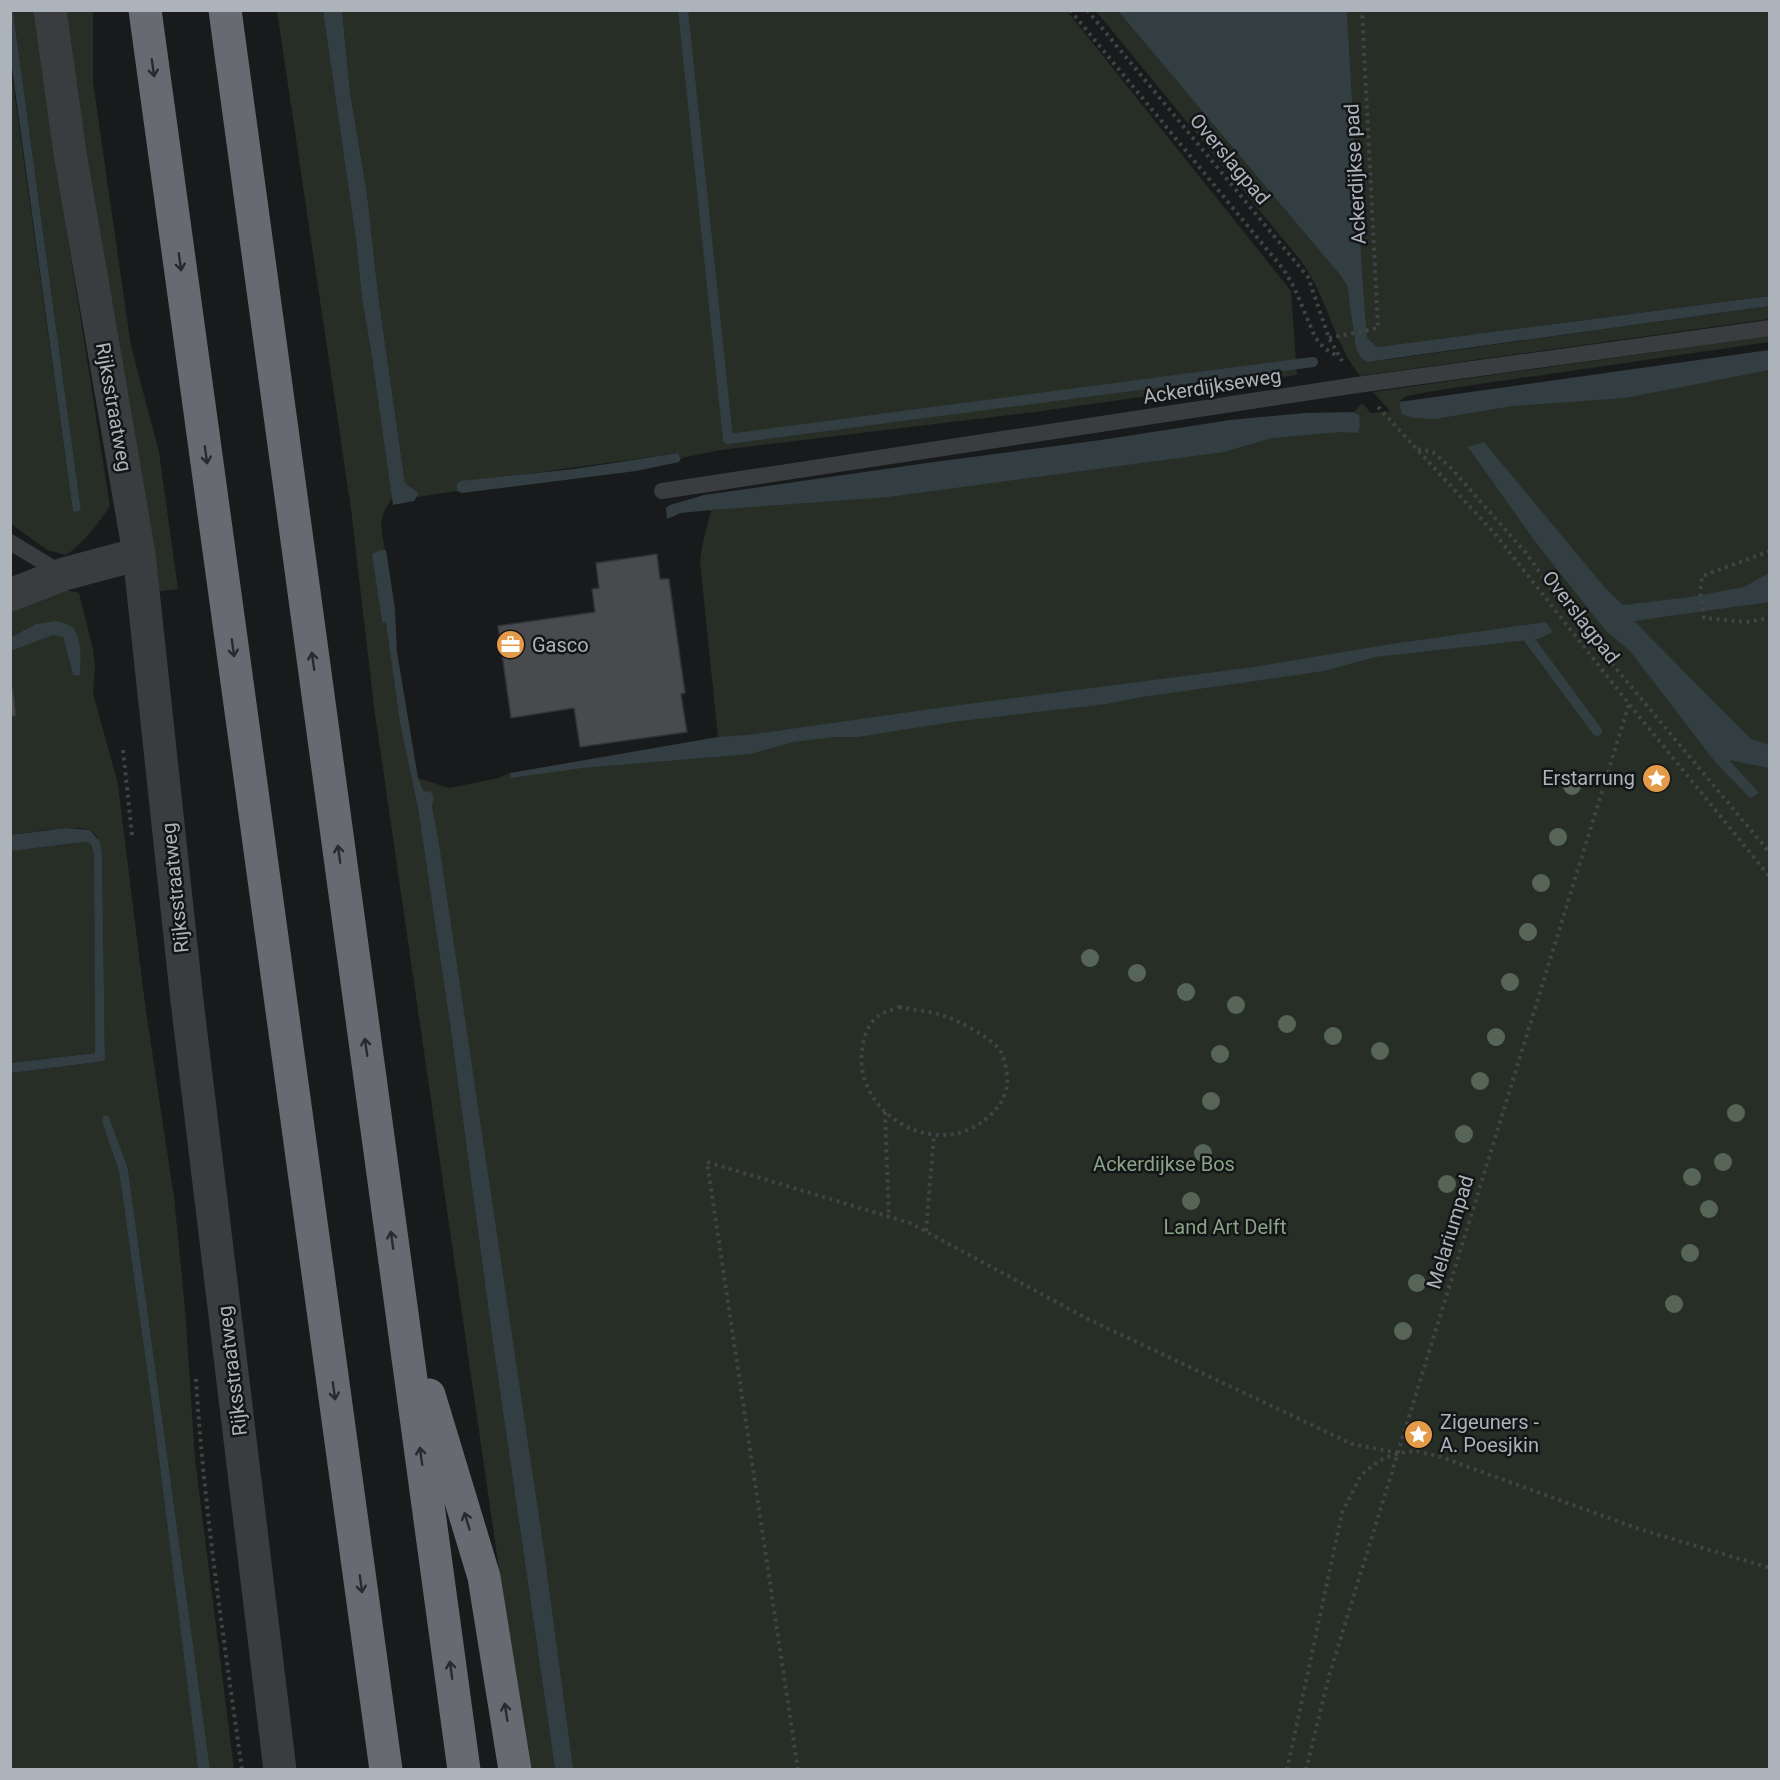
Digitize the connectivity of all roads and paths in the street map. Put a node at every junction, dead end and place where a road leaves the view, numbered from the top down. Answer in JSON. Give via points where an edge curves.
{"nodes":[{"id":1,"x":50,"y":10,"type":"edge"},
{"id":2,"x":145,"y":10,"type":"edge"},
{"id":3,"x":225,"y":10,"type":"edge"},
{"id":4,"x":1070,"y":10,"type":"edge"},
{"id":5,"x":1087,"y":10,"type":"edge"},
{"id":6,"x":1362,"y":10,"type":"edge"},
{"id":7,"x":1770,"y":328,"type":"edge"},
{"id":8,"x":1348,"y":334,"type":"joint"},
{"id":9,"x":1339,"y":357,"type":"dead end"},
{"id":10,"x":1357,"y":385,"type":"junction"},
{"id":11,"x":1417,"y":449,"type":"junction"},
{"id":12,"x":662,"y":491,"type":"dead end"},
{"id":13,"x":10,"y":542,"type":"edge"},
{"id":14,"x":1770,"y":551,"type":"edge"},
{"id":15,"x":139,"y":554,"type":"junction"},
{"id":16,"x":64,"y":574,"type":"junction"},
{"id":17,"x":10,"y":594,"type":"edge"},
{"id":18,"x":1770,"y":618,"type":"edge"},
{"id":19,"x":1629,"y":704,"type":"junction"},
{"id":20,"x":1770,"y":853,"type":"edge"},
{"id":21,"x":1770,"y":877,"type":"edge"},
{"id":22,"x":885,"y":1112,"type":"junction"},
{"id":23,"x":934,"y":1135,"type":"junction"},
{"id":24,"x":889,"y":1217,"type":"junction"},
{"id":25,"x":926,"y":1231,"type":"junction"},
{"id":26,"x":400,"y":1298,"type":"junction"},
{"id":27,"x":1399,"y":1453,"type":"junction"},
{"id":28,"x":1770,"y":1568,"type":"edge"},
{"id":29,"x":280,"y":1770,"type":"edge"},
{"id":30,"x":386,"y":1770,"type":"edge"},
{"id":31,"x":464,"y":1770,"type":"edge"},
{"id":32,"x":515,"y":1770,"type":"edge"},
{"id":33,"x":798,"y":1770,"type":"edge"},
{"id":34,"x":1287,"y":1770,"type":"edge"},
{"id":35,"x":1306,"y":1770,"type":"edge"}],
"edges":[{"from":1,"to":15,"type":"street","name":"Rijksstraatweg","via":[[70,153]]},
{"from":2,"to":30,"type":"highway","one_way":true},
{"from":26,"to":3,"type":"highway","one_way":true},
{"from":4,"to":9,"type":"path","via":[[1284,270],[1315,337]]},
{"from":5,"to":8,"type":"path","name":"Overslagpad","via":[[1308,277],[1329,338]]},
{"from":6,"to":8,"type":"path","name":"Ackerdijkse pad","via":[[1378,328]]},
{"from":7,"to":10,"type":"lane","name":"Ackerdijkseweg"},
{"from":10,"to":11,"type":"path","name":"Overslagpad"},
{"from":10,"to":12,"type":"lane","name":"Ackerdijkseweg"},
{"from":11,"to":19,"type":"path","name":"Overslagpad","via":[[1522,566]]},
{"from":11,"to":20,"type":"path","via":[[1433,452],[1450,467],[1526,553],[1562,604]]},
{"from":13,"to":16,"type":"lane"},
{"from":14,"to":18,"type":"path","via":[[1702,576],[1700,592],[1704,618],[1746,622]]},
{"from":15,"to":16,"type":"street"},
{"from":15,"to":29,"type":"street","name":"Rijksstraatweg","via":[[189,1013]]},
{"from":16,"to":17,"type":"street"},
{"from":19,"to":21,"type":"path","name":"Overslagpad"},
{"from":19,"to":27,"type":"path","name":"Melariumpad"},
{"from":22,"to":23,"type":"path","via":[[904,1126]]},
{"from":22,"to":23,"type":"path","via":[[874,1102],[865,1083],[860,1057],[864,1035],[878,1016],[899,1007],[944,1016],[979,1033],[1001,1052],[1008,1079],[1006,1096],[974,1128],[954,1135]]},
{"from":22,"to":24,"type":"path"},
{"from":23,"to":25,"type":"path"},
{"from":24,"to":25,"type":"path"},
{"from":24,"to":33,"type":"path","via":[[707,1162]]},
{"from":25,"to":27,"type":"path","via":[[1086,1318],[1352,1444]]},
{"from":31,"to":26,"type":"highway","one_way":true},
{"from":32,"to":26,"type":"highway","one_way":true,"via":[[484,1577]]},
{"from":27,"to":28,"type":"path","via":[[1416,1451],[1441,1457],[1639,1530]]},
{"from":27,"to":34,"type":"path","via":[[1360,1474],[1342,1513]]},
{"from":27,"to":35,"type":"path","name":"Melariumpad","via":[[1329,1676]]}]}
